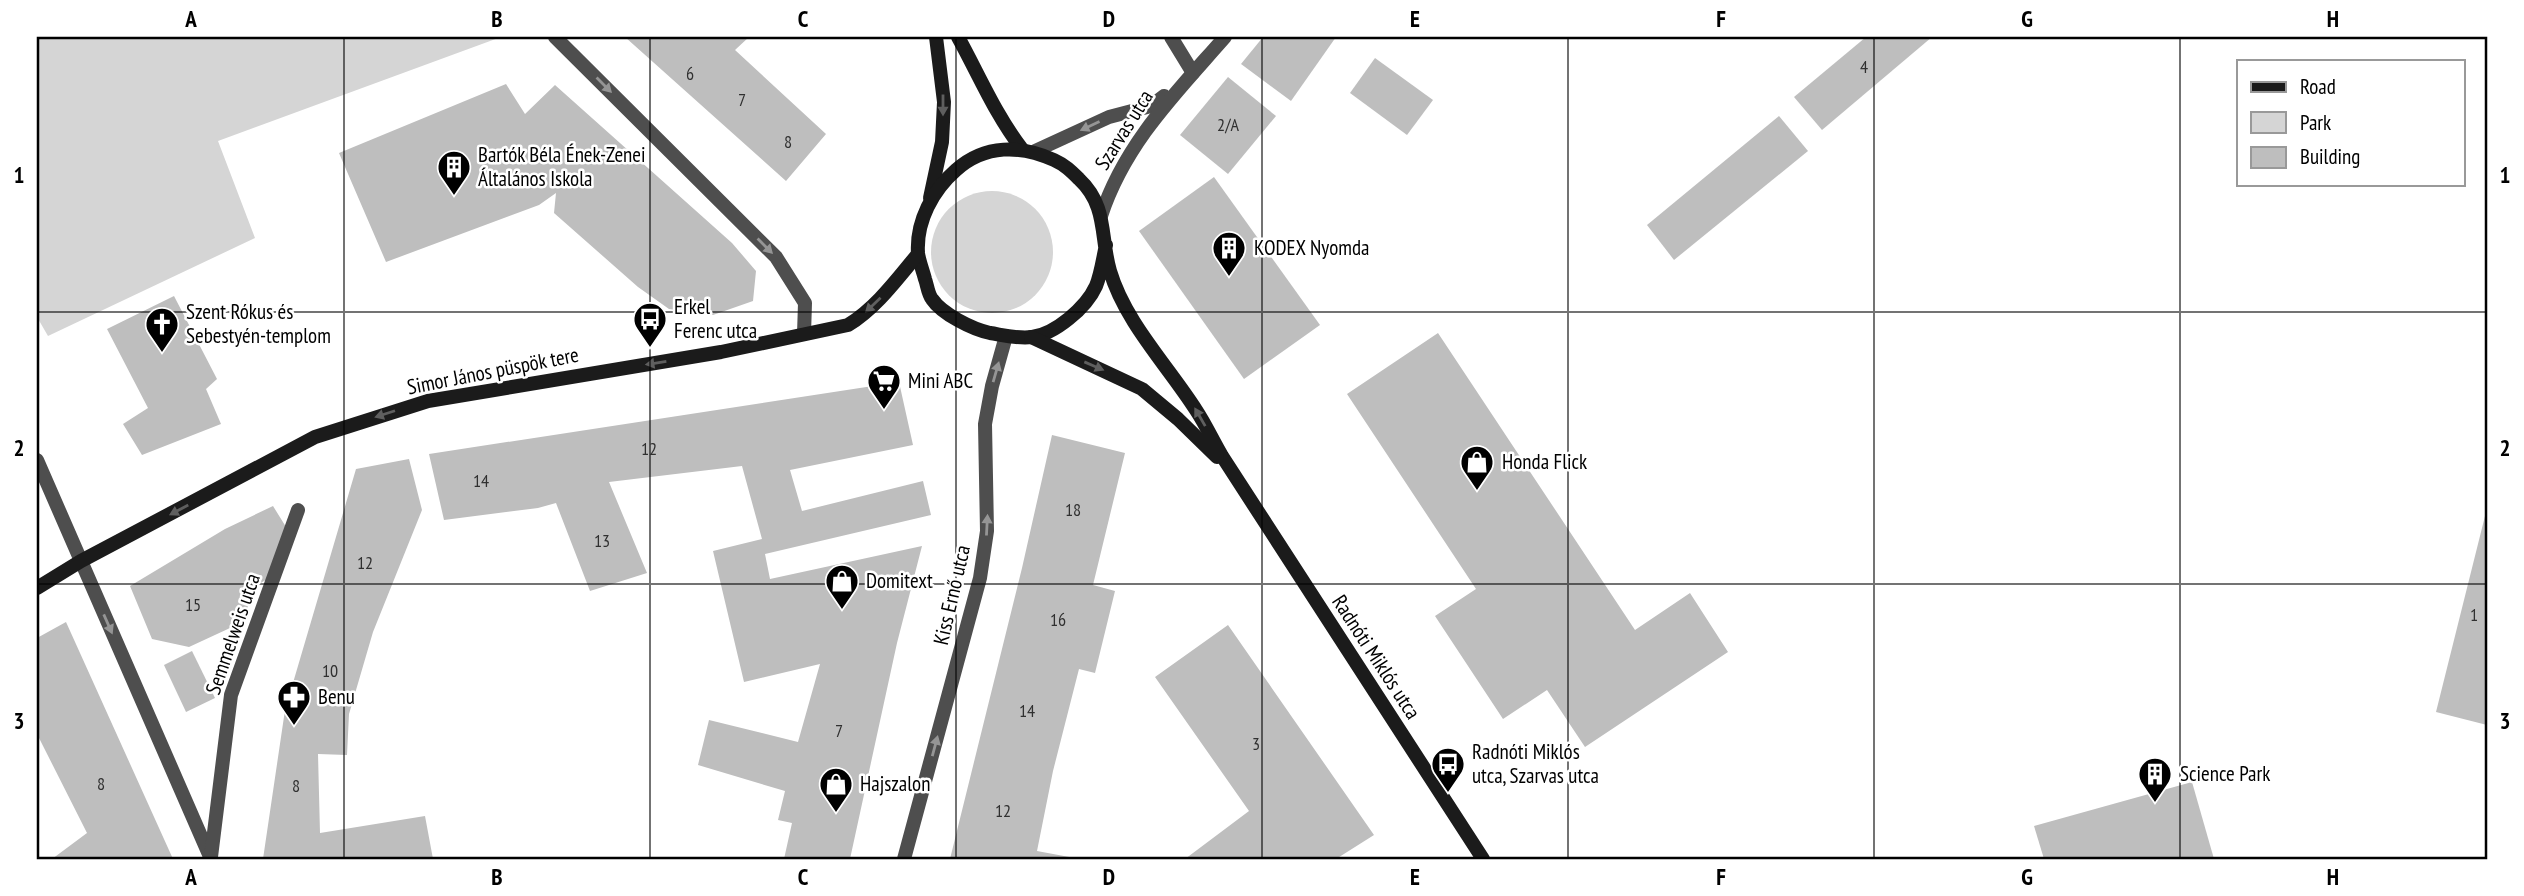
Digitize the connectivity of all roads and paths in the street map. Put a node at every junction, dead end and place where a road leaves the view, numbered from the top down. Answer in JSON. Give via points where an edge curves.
{"nodes":[{"id":1,"x":555,"y":37,"type":"edge"},
{"id":2,"x":936,"y":37,"type":"edge"},
{"id":3,"x":958,"y":37,"type":"edge"},
{"id":4,"x":1171,"y":37,"type":"edge"},
{"id":5,"x":1225,"y":37,"type":"edge"},
{"id":6,"x":1193,"y":74,"type":"junction"},
{"id":7,"x":1028,"y":150,"type":"junction"},
{"id":8,"x":929,"y":202,"type":"junction"},
{"id":9,"x":1101,"y":216,"type":"junction"},
{"id":10,"x":1106,"y":245,"type":"junction"},
{"id":11,"x":918,"y":254,"type":"junction"},
{"id":12,"x":804,"y":334,"type":"junction"},
{"id":13,"x":1006,"y":336,"type":"junction"},
{"id":14,"x":1031,"y":337,"type":"junction"},
{"id":15,"x":37,"y":460,"type":"edge"},
{"id":16,"x":1235,"y":476,"type":"junction"},
{"id":17,"x":298,"y":510,"type":"dead end"},
{"id":18,"x":81,"y":561,"type":"junction"},
{"id":19,"x":37,"y":588,"type":"edge"},
{"id":20,"x":211,"y":859,"type":"edge"},
{"id":21,"x":904,"y":859,"type":"edge"},
{"id":22,"x":1483,"y":859,"type":"edge"}],
"edges":[{"from":1,"to":12,"type":"street","one_way":true,"via":[[776,257],[805,303]]},
{"from":2,"to":8,"type":"street","one_way":true,"via":[[944,102],[942,142]]},
{"from":3,"to":7,"type":"street","via":[[984,90]]},
{"from":4,"to":6,"type":"street"},
{"from":5,"to":6,"type":"street","name":"Szarvas utca"},
{"from":6,"to":7,"type":"street","name":"Szarvas utca","one_way":true,"via":[[1152,106],[1109,117]]},
{"from":6,"to":9,"type":"street","name":"Szarvas utca","via":[[1170,96],[1130,153]]},
{"from":7,"to":8,"type":"street","via":[[988,151],[963,163]]},
{"from":7,"to":9,"type":"street","via":[[1065,165],[1092,191]]},
{"from":8,"to":11,"type":"street"},
{"from":9,"to":10,"type":"street"},
{"from":10,"to":14,"type":"street","via":[[1096,287],[1056,329]]},
{"from":16,"to":10,"type":"street","name":"Radnóti Miklós utca","one_way":true,"via":[[1197,411],[1135,325],[1110,272]]},
{"from":11,"to":12,"type":"street","name":"Simor János püspök tere","one_way":true,"via":[[858,319],[848,326]]},
{"from":11,"to":13,"type":"street","via":[[931,298],[977,330]]},
{"from":12,"to":18,"type":"street","name":"Simor János püspök tere","one_way":true,"via":[[428,401],[314,437]]},
{"from":13,"to":14,"type":"street"},
{"from":21,"to":13,"type":"street","name":"Kiss Ernő utca","one_way":true,"via":[[980,578],[988,520],[985,424]]},
{"from":14,"to":16,"type":"street","name":"Radnóti Miklós utca","one_way":true,"via":[[1142,389]]},
{"from":15,"to":18,"type":"street"},
{"from":16,"to":22,"type":"street","name":"Radnóti Miklós utca"},
{"from":17,"to":20,"type":"street","name":"Semmelweis utca","via":[[231,695]]},
{"from":18,"to":19,"type":"street"},
{"from":18,"to":20,"type":"street","name":"Semmelweis utca","one_way":true}]}
